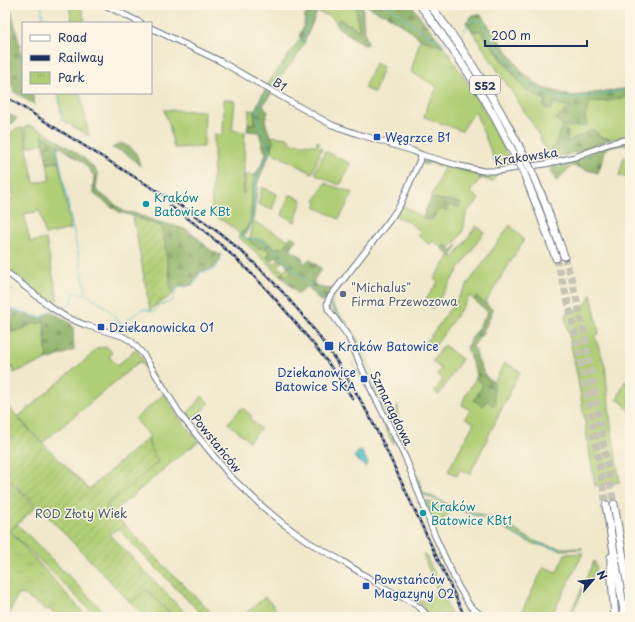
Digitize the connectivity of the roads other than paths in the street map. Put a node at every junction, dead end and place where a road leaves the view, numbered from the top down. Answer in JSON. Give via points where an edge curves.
{"nodes":[{"id":1,"x":105,"y":5,"type":"edge"},
{"id":2,"x":420,"y":5,"type":"edge"},
{"id":3,"x":430,"y":5,"type":"edge"},
{"id":4,"x":139,"y":22,"type":"edge"},
{"id":5,"x":152,"y":28,"type":"edge"},
{"id":6,"x":630,"y":139,"type":"edge"},
{"id":7,"x":422,"y":155,"type":"junction"},
{"id":8,"x":564,"y":256,"type":"tunnel mouth"},
{"id":9,"x":556,"y":258,"type":"tunnel mouth"},
{"id":10,"x":5,"y":271,"type":"edge"},
{"id":11,"x":614,"y":504,"type":"tunnel mouth"},
{"id":12,"x":606,"y":505,"type":"tunnel mouth"},
{"id":13,"x":620,"y":539,"type":"junction"},
{"id":14,"x":612,"y":540,"type":"junction"},
{"id":15,"x":630,"y":567,"type":"edge"},
{"id":16,"x":630,"y":599,"type":"edge"},
{"id":17,"x":429,"y":617,"type":"edge"},
{"id":18,"x":483,"y":617,"type":"edge"},
{"id":19,"x":614,"y":617,"type":"edge"},
{"id":20,"x":625,"y":617,"type":"edge"}],
"edges":[{"from":1,"to":4,"type":"street"},
{"from":2,"to":9,"type":"highway","number":"S52","bridge":true,"via":[[473,80],[498,123],[522,171]]},
{"from":3,"to":8,"type":"highway","number":"S52","bridge":true,"via":[[480,76],[503,116],[531,170]]},
{"from":5,"to":7,"type":"street","name":"B1","via":[[220,61],[332,125]]},
{"from":6,"to":7,"type":"street","name":"Krakowska","via":[[600,146],[566,160],[498,171],[469,168]]},
{"from":7,"to":18,"type":"street","name":"Szmaragdowa","via":[[400,205],[329,298],[327,307],[351,340],[370,387],[406,459],[435,536],[462,595]]},
{"from":10,"to":17,"type":"street","name":"Powstańców","via":[[66,317],[131,341],[143,354],[191,428],[230,476],[252,497],[310,543],[413,603]]},
{"from":11,"to":13,"type":"highway"},
{"from":12,"to":14,"type":"highway"},
{"from":13,"to":15,"type":"highway"},
{"from":13,"to":16,"type":"highway"},
{"from":14,"to":19,"type":"highway"},
{"from":14,"to":20,"type":"highway"}]}
